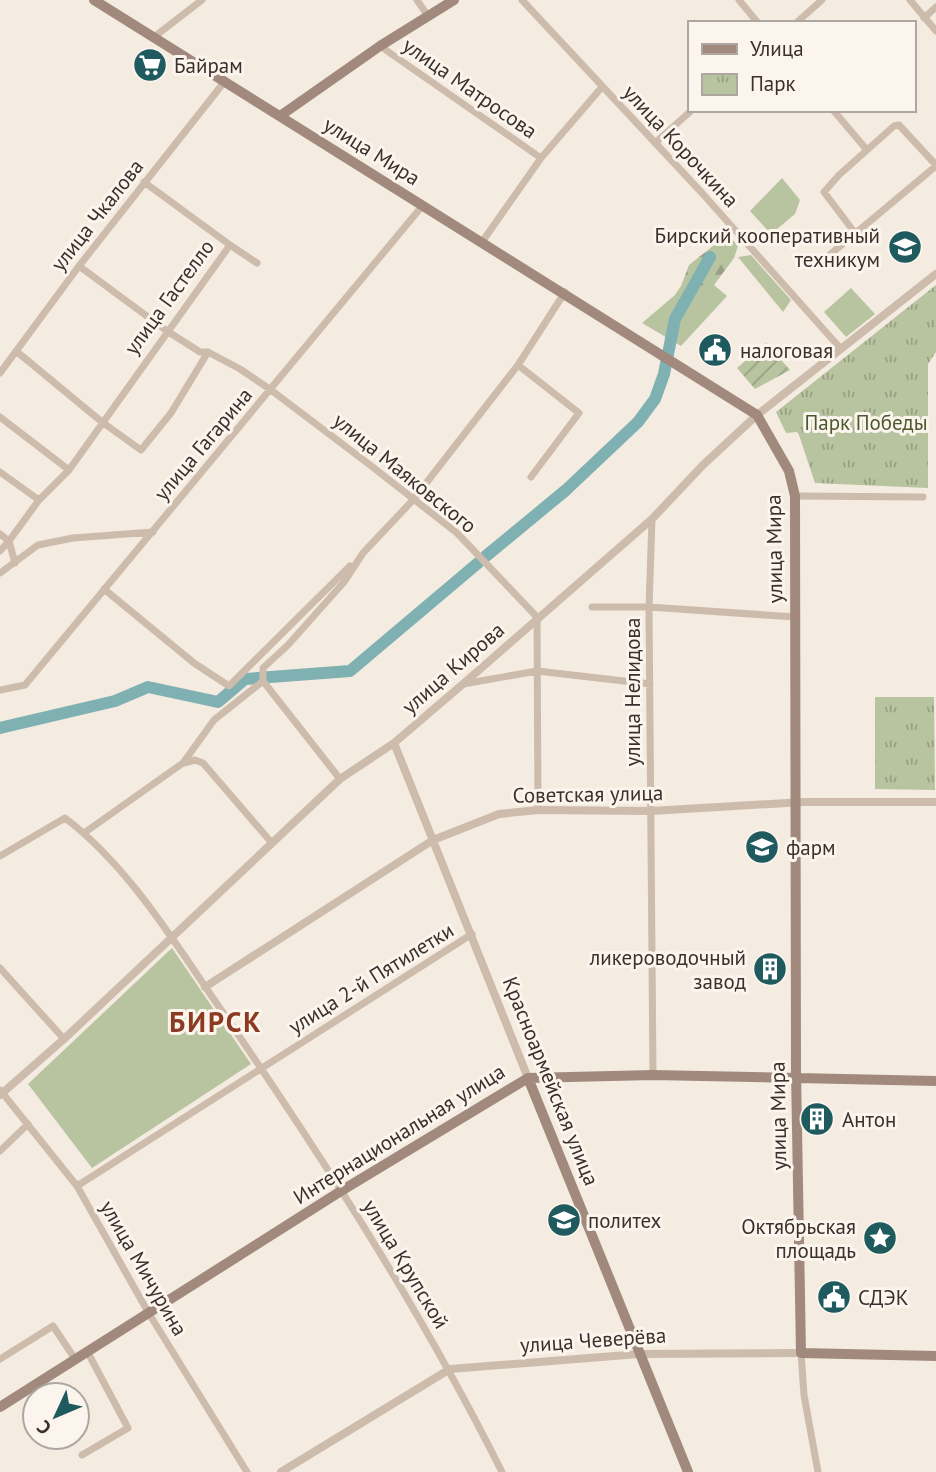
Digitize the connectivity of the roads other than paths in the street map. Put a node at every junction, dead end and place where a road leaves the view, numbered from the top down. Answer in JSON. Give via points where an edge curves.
{"nodes":[{"id":1,"x":94,"y":0,"type":"edge"},
{"id":2,"x":202,"y":0,"type":"edge"},
{"id":3,"x":417,"y":0,"type":"edge"},
{"id":4,"x":454,"y":0,"type":"edge"},
{"id":5,"x":523,"y":0,"type":"edge"},
{"id":6,"x":739,"y":0,"type":"edge"},
{"id":7,"x":822,"y":0,"type":"edge"},
{"id":8,"x":910,"y":0,"type":"edge"},
{"id":9,"x":936,"y":7,"type":"edge"},
{"id":10,"x":428,"y":16,"type":"junction"},
{"id":11,"x":924,"y":18,"type":"junction"},
{"id":12,"x":756,"y":21,"type":"edge"},
{"id":13,"x":798,"y":21,"type":"edge"},
{"id":14,"x":936,"y":32,"type":"edge"},
{"id":15,"x":154,"y":37,"type":"junction"},
{"id":16,"x":380,"y":46,"type":"junction"},
{"id":17,"x":225,"y":81,"type":"junction"},
{"id":18,"x":602,"y":87,"type":"junction"},
{"id":19,"x":690,"y":112,"type":"edge"},
{"id":20,"x":835,"y":112,"type":"edge"},
{"id":21,"x":280,"y":116,"type":"junction"},
{"id":22,"x":655,"y":143,"type":"junction"},
{"id":23,"x":867,"y":149,"type":"junction"},
{"id":24,"x":541,"y":158,"type":"junction"},
{"id":25,"x":936,"y":166,"type":"edge"},
{"id":26,"x":144,"y":182,"type":"junction"},
{"id":27,"x":423,"y":205,"type":"junction"},
{"id":28,"x":855,"y":233,"type":"junction"},
{"id":29,"x":482,"y":242,"type":"junction"},
{"id":30,"x":230,"y":245,"type":"junction"},
{"id":31,"x":826,"y":258,"type":"dead end"},
{"id":32,"x":257,"y":263,"type":"dead end"},
{"id":33,"x":79,"y":266,"type":"junction"},
{"id":34,"x":936,"y":274,"type":"edge"},
{"id":35,"x":565,"y":292,"type":"junction"},
{"id":36,"x":167,"y":331,"type":"junction"},
{"id":37,"x":841,"y":349,"type":"junction"},
{"id":38,"x":16,"y":351,"type":"junction"},
{"id":39,"x":208,"y":352,"type":"junction"},
{"id":40,"x":518,"y":365,"type":"junction"},
{"id":41,"x":0,"y":373,"type":"edge"},
{"id":42,"x":271,"y":390,"type":"junction"},
{"id":43,"x":757,"y":415,"type":"junction"},
{"id":44,"x":0,"y":417,"type":"edge"},
{"id":45,"x":102,"y":422,"type":"junction"},
{"id":46,"x":69,"y":470,"type":"junction"},
{"id":47,"x":0,"y":472,"type":"edge"},
{"id":48,"x":531,"y":477,"type":"dead end"},
{"id":49,"x":795,"y":496,"type":"junction"},
{"id":50,"x":923,"y":497,"type":"dead end"},
{"id":51,"x":414,"y":499,"type":"junction"},
{"id":52,"x":39,"y":500,"type":"junction"},
{"id":53,"x":652,"y":519,"type":"junction"},
{"id":54,"x":153,"y":532,"type":"junction"},
{"id":55,"x":0,"y":534,"type":"edge"},
{"id":56,"x":9,"y":541,"type":"junction"},
{"id":57,"x":0,"y":551,"type":"edge"},
{"id":58,"x":363,"y":553,"type":"junction"},
{"id":59,"x":15,"y":563,"type":"junction"},
{"id":60,"x":0,"y":573,"type":"edge"},
{"id":61,"x":104,"y":589,"type":"junction"},
{"id":62,"x":592,"y":607,"type":"dead end"},
{"id":63,"x":649,"y":607,"type":"junction"},
{"id":64,"x":537,"y":617,"type":"junction"},
{"id":65,"x":795,"y":617,"type":"junction"},
{"id":66,"x":537,"y":671,"type":"junction"},
{"id":67,"x":263,"y":681,"type":"junction"},
{"id":68,"x":463,"y":684,"type":"junction"},
{"id":69,"x":650,"y":684,"type":"junction"},
{"id":70,"x":0,"y":690,"type":"edge"},
{"id":71,"x":394,"y":743,"type":"junction"},
{"id":72,"x":183,"y":763,"type":"junction"},
{"id":73,"x":340,"y":779,"type":"junction"},
{"id":74,"x":936,"y":802,"type":"edge"},
{"id":75,"x":795,"y":804,"type":"junction"},
{"id":76,"x":538,"y":810,"type":"junction"},
{"id":77,"x":651,"y":811,"type":"junction"},
{"id":78,"x":85,"y":833,"type":"junction"},
{"id":79,"x":433,"y":840,"type":"junction"},
{"id":80,"x":271,"y":842,"type":"junction"},
{"id":81,"x":0,"y":856,"type":"edge"},
{"id":82,"x":472,"y":934,"type":"junction"},
{"id":83,"x":173,"y":935,"type":"junction"},
{"id":84,"x":0,"y":968,"type":"edge"},
{"id":85,"x":205,"y":987,"type":"junction"},
{"id":86,"x":64,"y":1039,"type":"junction"},
{"id":87,"x":261,"y":1068,"type":"junction"},
{"id":88,"x":653,"y":1075,"type":"junction"},
{"id":89,"x":528,"y":1078,"type":"junction"},
{"id":90,"x":796,"y":1079,"type":"junction"},
{"id":91,"x":936,"y":1081,"type":"edge"},
{"id":92,"x":1,"y":1092,"type":"edge"},
{"id":93,"x":28,"y":1124,"type":"junction"},
{"id":94,"x":0,"y":1151,"type":"edge"},
{"id":95,"x":77,"y":1186,"type":"junction"},
{"id":96,"x":341,"y":1191,"type":"junction"},
{"id":97,"x":148,"y":1312,"type":"junction"},
{"id":98,"x":87,"y":1351,"type":"junction"},
{"id":99,"x":801,"y":1353,"type":"junction"},
{"id":100,"x":639,"y":1354,"type":"junction"},
{"id":101,"x":936,"y":1356,"type":"edge"},
{"id":102,"x":0,"y":1359,"type":"edge"},
{"id":103,"x":75,"y":1359,"type":"junction"},
{"id":104,"x":450,"y":1370,"type":"junction"},
{"id":105,"x":0,"y":1407,"type":"edge"},
{"id":106,"x":82,"y":1455,"type":"dead end"},
{"id":107,"x":247,"y":1472,"type":"edge"},
{"id":108,"x":281,"y":1472,"type":"edge"},
{"id":109,"x":502,"y":1472,"type":"edge"},
{"id":110,"x":688,"y":1472,"type":"edge"},
{"id":111,"x":818,"y":1472,"type":"edge"}],
"edges":[{"from":1,"to":15,"type":"main road","name":"улица Мира"},
{"from":2,"to":15,"type":"street"},
{"from":3,"to":10,"type":"street"},
{"from":4,"to":10,"type":"main road"},
{"from":5,"to":18,"type":"street","name":"улица Корочкина"},
{"from":6,"to":12,"type":"street"},
{"from":7,"to":13,"type":"street"},
{"from":8,"to":11,"type":"street"},
{"from":9,"to":11,"type":"street"},
{"from":10,"to":16,"type":"main road"},
{"from":11,"to":14,"type":"street"},
{"from":15,"to":17,"type":"main road","name":"улица Мира"},
{"from":16,"to":21,"type":"main road"},
{"from":16,"to":24,"type":"street","name":"улица Матросова"},
{"from":17,"to":21,"type":"main road","name":"улица Мира"},
{"from":17,"to":26,"type":"street","name":"улица Чкалова"},
{"from":18,"to":22,"type":"street","name":"улица Корочкина"},
{"from":18,"to":24,"type":"street"},
{"from":19,"to":22,"type":"street"},
{"from":20,"to":23,"type":"street"},
{"from":21,"to":27,"type":"main road","name":"улица Мира"},
{"from":22,"to":37,"type":"street","name":"улица Корочкина"},
{"from":23,"to":25,"type":"street","via":[[899,125]]},
{"from":23,"to":28,"type":"street","via":[[824,192]]},
{"from":24,"to":29,"type":"street"},
{"from":25,"to":28,"type":"street"},
{"from":26,"to":30,"type":"street","name":"улица Гастелло"},
{"from":26,"to":33,"type":"street","name":"улица Чкалова"},
{"from":27,"to":29,"type":"main road","name":"улица Мира"},
{"from":27,"to":42,"type":"street","name":"улица Гагарина"},
{"from":28,"to":31,"type":"street"},
{"from":29,"to":35,"type":"main road","name":"улица Мира"},
{"from":30,"to":32,"type":"street"},
{"from":30,"to":36,"type":"street","name":"улица Гастелло"},
{"from":33,"to":36,"type":"street","name":"улица Маяковского"},
{"from":33,"to":38,"type":"street","name":"улица Чкалова"},
{"from":34,"to":37,"type":"street","name":"улица Кирова"},
{"from":35,"to":40,"type":"street"},
{"from":35,"to":43,"type":"main road","name":"улица Мира"},
{"from":36,"to":39,"type":"street","name":"улица Маяковского","via":[[200,352]]},
{"from":36,"to":45,"type":"street","name":"улица Гастелло"},
{"from":37,"to":43,"type":"street","name":"улица Кирова"},
{"from":38,"to":41,"type":"street","name":"улица Чкалова"},
{"from":38,"to":45,"type":"street"},
{"from":39,"to":42,"type":"street","name":"улица Маяковского"},
{"from":39,"to":45,"type":"street","via":[[171,413],[141,450]]},
{"from":40,"to":48,"type":"street","via":[[579,413]]},
{"from":40,"to":51,"type":"street"},
{"from":42,"to":51,"type":"street","name":"улица Маяковского"},
{"from":42,"to":54,"type":"street","name":"улица Гагарина"},
{"from":43,"to":49,"type":"main road","name":"улица Мира","via":[[789,471]]},
{"from":43,"to":53,"type":"street","name":"улица Кирова"},
{"from":44,"to":46,"type":"street"},
{"from":45,"to":46,"type":"street","name":"улица Гастелло"},
{"from":46,"to":52,"type":"street","name":"улица Гастелло"},
{"from":47,"to":52,"type":"street"},
{"from":49,"to":50,"type":"street"},
{"from":49,"to":65,"type":"main road","name":"улица Мира"},
{"from":51,"to":58,"type":"street"},
{"from":51,"to":64,"type":"street","name":"улица Маяковского","via":[[457,533]]},
{"from":52,"to":56,"type":"street","name":"улица Гастелло"},
{"from":53,"to":63,"type":"street","name":"улица Нелидова"},
{"from":53,"to":64,"type":"street","name":"улица Кирова"},
{"from":54,"to":59,"type":"street","via":[[38,545]]},
{"from":54,"to":61,"type":"street","name":"улица Гагарина"},
{"from":55,"to":56,"type":"street"},
{"from":56,"to":57,"type":"street","name":"улица Гастелло"},
{"from":56,"to":59,"type":"street"},
{"from":58,"to":61,"type":"street","via":[[229,686]]},
{"from":58,"to":67,"type":"street","via":[[344,582],[263,668]]},
{"from":59,"to":60,"type":"street"},
{"from":61,"to":70,"type":"street","name":"улица Гагарина","via":[[25,685]]},
{"from":62,"to":63,"type":"street"},
{"from":63,"to":65,"type":"street"},
{"from":63,"to":69,"type":"street","name":"улица Нелидова"},
{"from":64,"to":66,"type":"street"},
{"from":64,"to":68,"type":"street","name":"улица Кирова"},
{"from":65,"to":75,"type":"main road","name":"улица Мира"},
{"from":66,"to":68,"type":"street"},
{"from":66,"to":69,"type":"street"},
{"from":66,"to":76,"type":"street"},
{"from":67,"to":72,"type":"street","via":[[214,720]]},
{"from":67,"to":73,"type":"street"},
{"from":68,"to":71,"type":"street","name":"улица Кирова"},
{"from":69,"to":77,"type":"street","name":"улица Нелидова"},
{"from":71,"to":73,"type":"street","name":"улица Кирова"},
{"from":71,"to":79,"type":"street","name":"Красноармейская улица"},
{"from":72,"to":78,"type":"street"},
{"from":72,"to":80,"type":"street","via":[[202,762]]},
{"from":73,"to":80,"type":"street","name":"улица Кирова"},
{"from":74,"to":75,"type":"street","name":"Советская улица"},
{"from":75,"to":77,"type":"street","name":"Советская улица"},
{"from":75,"to":90,"type":"main road","name":"улица Мира"},
{"from":76,"to":77,"type":"street","name":"Советская улица"},
{"from":76,"to":79,"type":"street","name":"Советская улица","via":[[499,814]]},
{"from":77,"to":88,"type":"street","name":"улица Нелидова"},
{"from":78,"to":81,"type":"street","name":"улица Крупской","via":[[65,818]]},
{"from":78,"to":83,"type":"street","name":"улица Крупской"},
{"from":79,"to":82,"type":"street","name":"Красноармейская улица"},
{"from":79,"to":85,"type":"street","name":"Советская улица"},
{"from":80,"to":83,"type":"street","name":"улица Кирова"},
{"from":82,"to":87,"type":"street","name":"улица 2-й Пятилетки"},
{"from":82,"to":89,"type":"street","name":"Красноармейская улица"},
{"from":83,"to":85,"type":"street","name":"улица Крупской"},
{"from":83,"to":86,"type":"street","name":"улица Кирова"},
{"from":84,"to":86,"type":"street"},
{"from":85,"to":87,"type":"street","name":"улица Крупской"},
{"from":86,"to":92,"type":"street","name":"улица Кирова"},
{"from":87,"to":95,"type":"street","name":"улица 2-й Пятилетки"},
{"from":87,"to":96,"type":"street","name":"улица Крупской"},
{"from":88,"to":89,"type":"main road","name":"Интернациональная улица"},
{"from":88,"to":90,"type":"main road","name":"Интернациональная улица"},
{"from":89,"to":96,"type":"main road","name":"Интернациональная улица"},
{"from":89,"to":100,"type":"main road","name":"Красноармейская улица"},
{"from":90,"to":91,"type":"main road","name":"Интернациональная улица"},
{"from":90,"to":99,"type":"main road","name":"улица Мира"},
{"from":92,"to":93,"type":"street","name":"улица Мичурина"},
{"from":93,"to":94,"type":"street"},
{"from":93,"to":95,"type":"street","name":"улица Мичурина"},
{"from":95,"to":97,"type":"street","name":"улица Мичурина"},
{"from":96,"to":97,"type":"main road","name":"Интернациональная улица"},
{"from":96,"to":104,"type":"street","name":"улица Крупской"},
{"from":97,"to":98,"type":"main road","name":"Интернациональная улица"},
{"from":97,"to":107,"type":"street","name":"улица Мичурина"},
{"from":98,"to":103,"type":"main road","name":"Интернациональная улица"},
{"from":98,"to":106,"type":"street","via":[[128,1428]]},
{"from":99,"to":100,"type":"street","name":"улица Чеверёва"},
{"from":99,"to":101,"type":"main road","name":"улица Чеверёва"},
{"from":99,"to":111,"type":"street","name":"улица Мира"},
{"from":100,"to":104,"type":"street","name":"улица Чеверёва"},
{"from":100,"to":110,"type":"main road","name":"Красноармейская улица"},
{"from":102,"to":103,"type":"street","via":[[53,1326]]},
{"from":103,"to":105,"type":"main road","name":"Интернациональная улица"},
{"from":104,"to":108,"type":"street","name":"улица Чеверёва"},
{"from":104,"to":109,"type":"street","name":"улица Крупской"}]}
